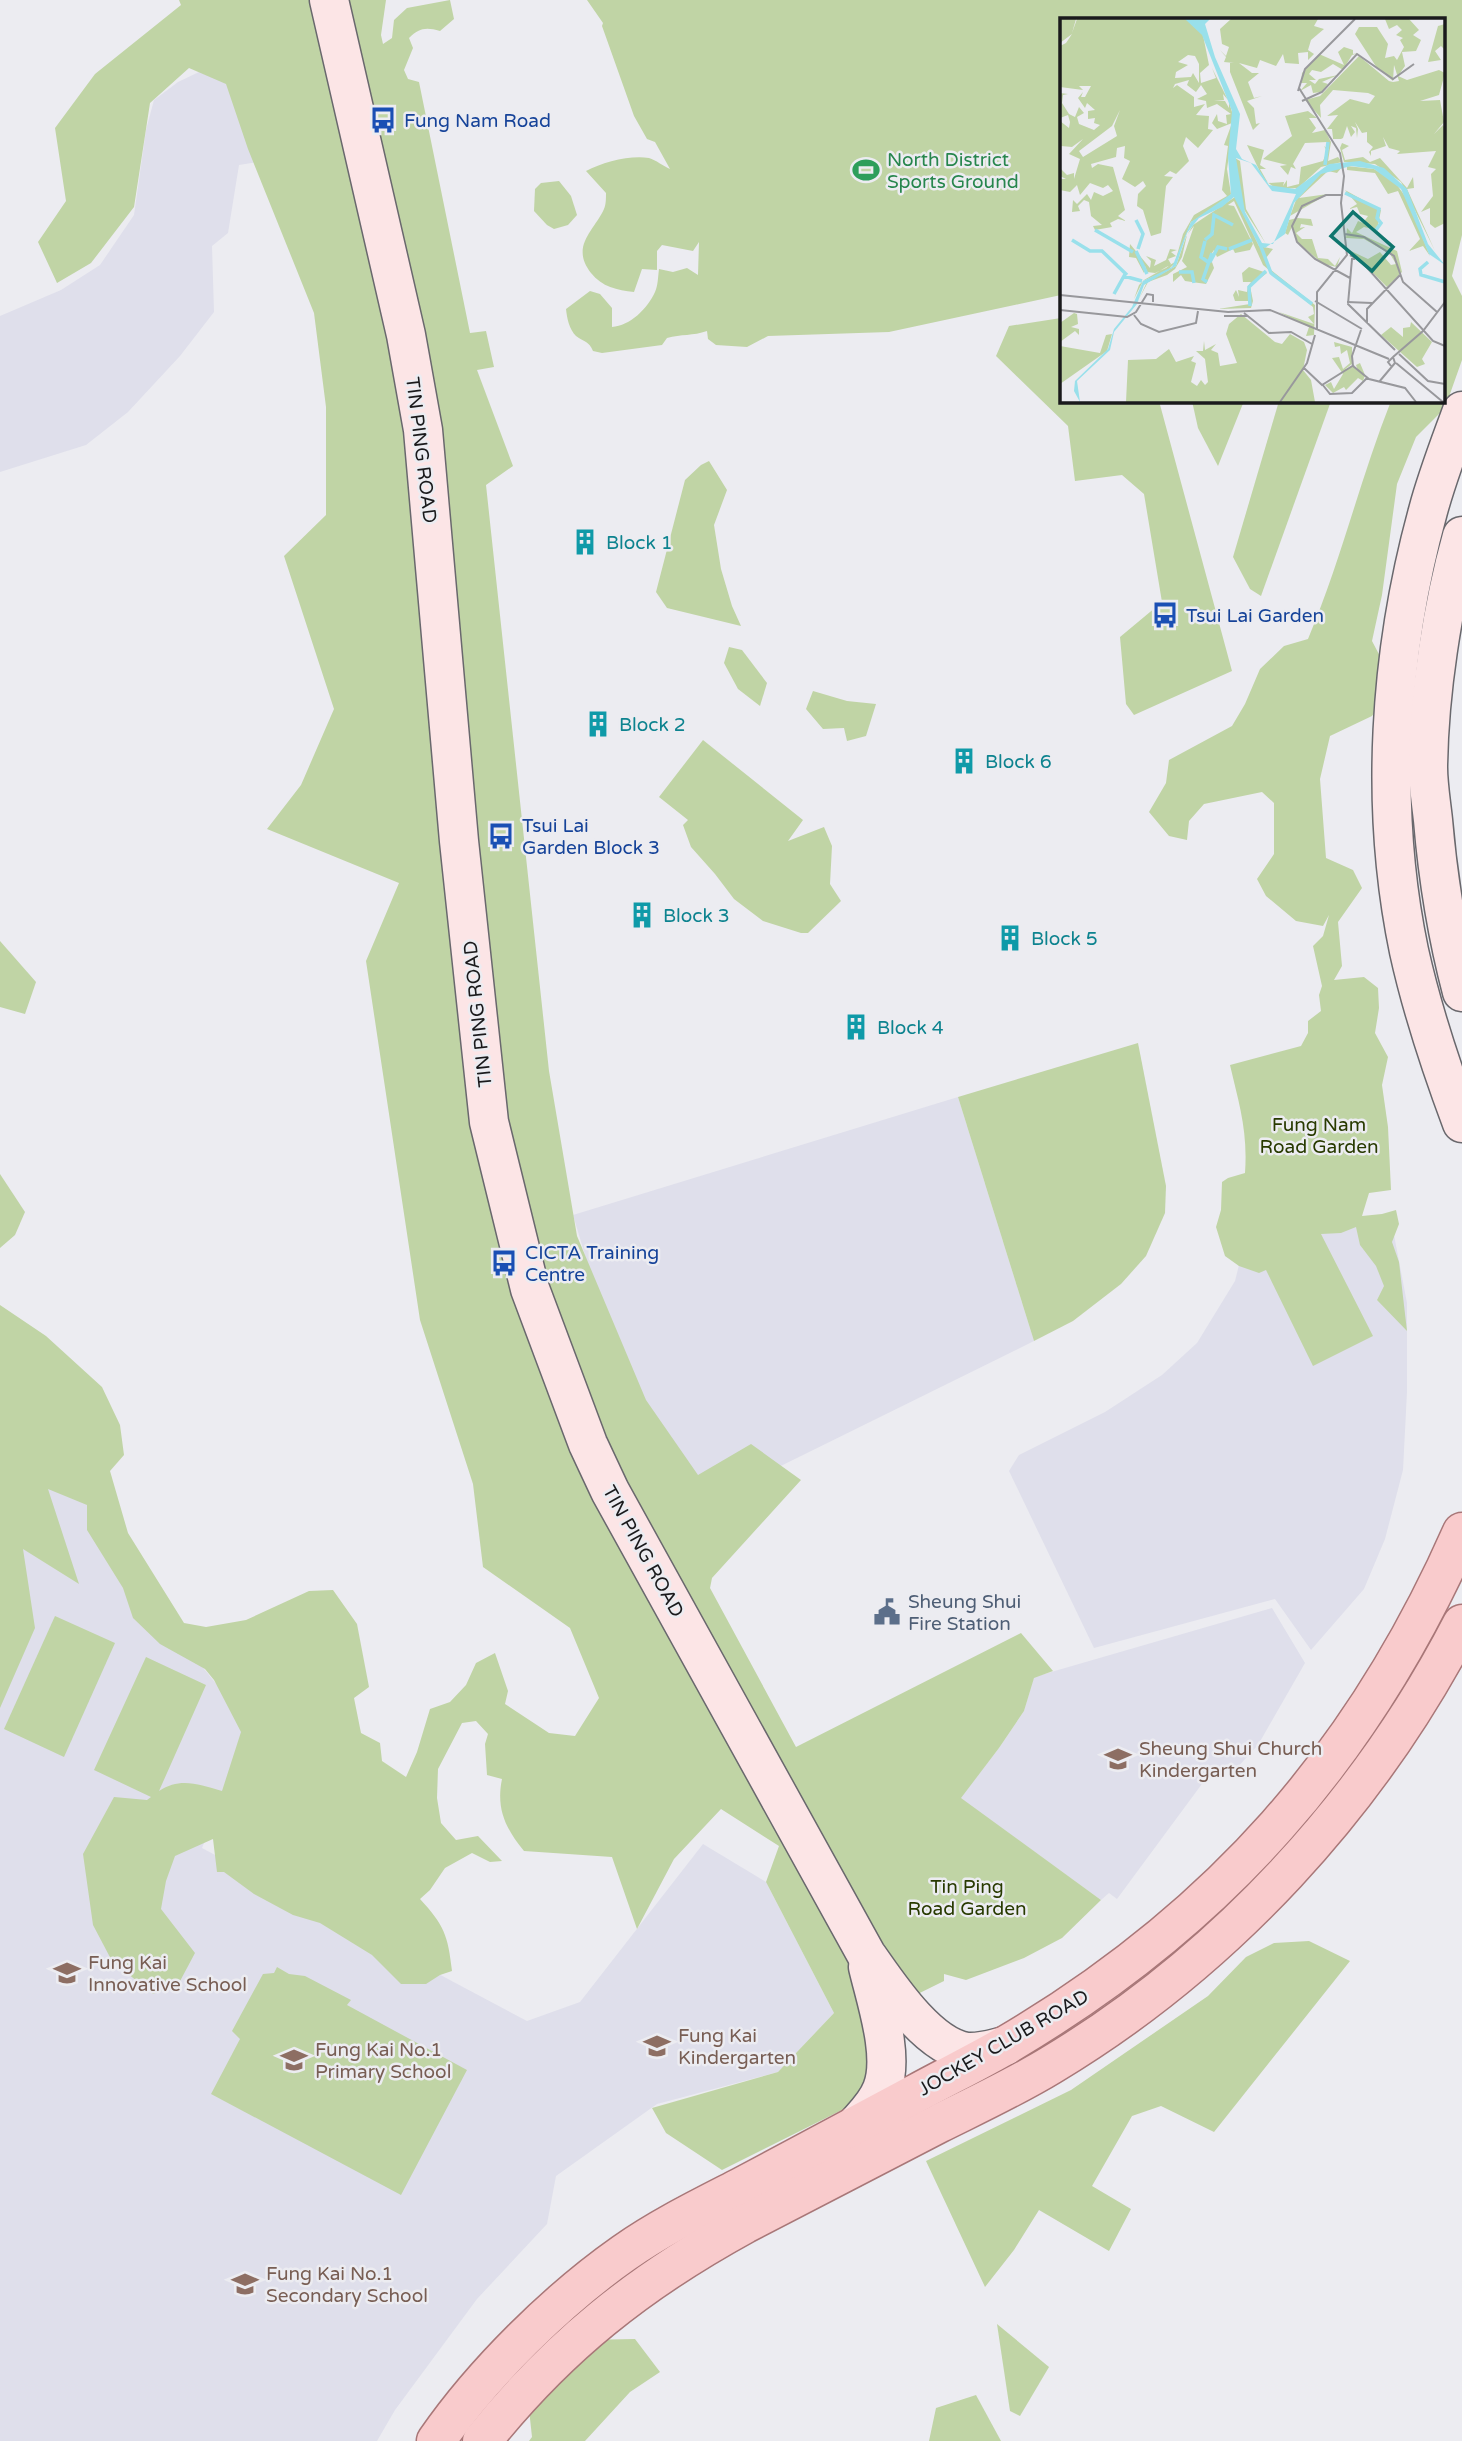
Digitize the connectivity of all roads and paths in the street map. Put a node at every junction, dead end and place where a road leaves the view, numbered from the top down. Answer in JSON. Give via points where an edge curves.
{"nodes":[{"id":1,"x":329,"y":0,"type":"edge"},
{"id":2,"x":1462,"y":411,"type":"edge"},
{"id":3,"x":1462,"y":536,"type":"edge"},
{"id":4,"x":1462,"y":820,"type":"edge"},
{"id":5,"x":1436,"y":856,"type":"junction"},
{"id":6,"x":1462,"y":992,"type":"edge"},
{"id":7,"x":1462,"y":1124,"type":"edge"},
{"id":8,"x":1462,"y":1532,"type":"edge"},
{"id":9,"x":1462,"y":1624,"type":"edge"},
{"id":10,"x":866,"y":1954,"type":"junction"},
{"id":11,"x":1005,"y":2046,"type":"junction"},
{"id":12,"x":857,"y":2124,"type":"junction"},
{"id":13,"x":436,"y":2441,"type":"edge"},
{"id":14,"x":482,"y":2441,"type":"edge"}],
"edges":[{"from":1,"to":10,"type":"street","name":"TIN PING ROAD","via":[[424,429],[457,828],[489,1122],[530,1289],[610,1491]]},
{"from":2,"to":7,"type":"street","via":[[1416,556],[1405,611],[1392,750],[1394,845],[1409,951],[1431,1037]]},
{"from":3,"to":5,"type":"street","via":[[1449,581],[1434,689],[1428,767]]},
{"from":4,"to":5,"type":"street"},
{"from":5,"to":6,"type":"street"},
{"from":8,"to":11,"type":"main road","name":"JOCKEY CLUB ROAD","via":[[1379,1689],[1279,1826],[1161,1938],[1075,2003]]},
{"from":9,"to":14,"type":"main road","name":"JOCKEY CLUB ROAD","via":[[1405,1722],[1347,1800],[1268,1894],[1201,1954],[1129,2012],[1050,2066],[745,2224],[638,2289],[547,2366]]},
{"from":10,"to":11,"type":"street","name":"TIN PING ROAD","via":[[892,1992],[936,2038],[966,2052]]},
{"from":10,"to":12,"type":"street","name":"TIN PING ROAD","via":[[886,2075],[874,2105]]},
{"from":11,"to":12,"type":"main road","name":"JOCKEY CLUB ROAD"},
{"from":12,"to":13,"type":"main road","name":"JOCKEY CLUB ROAD","via":[[625,2252],[530,2332]]}]}
